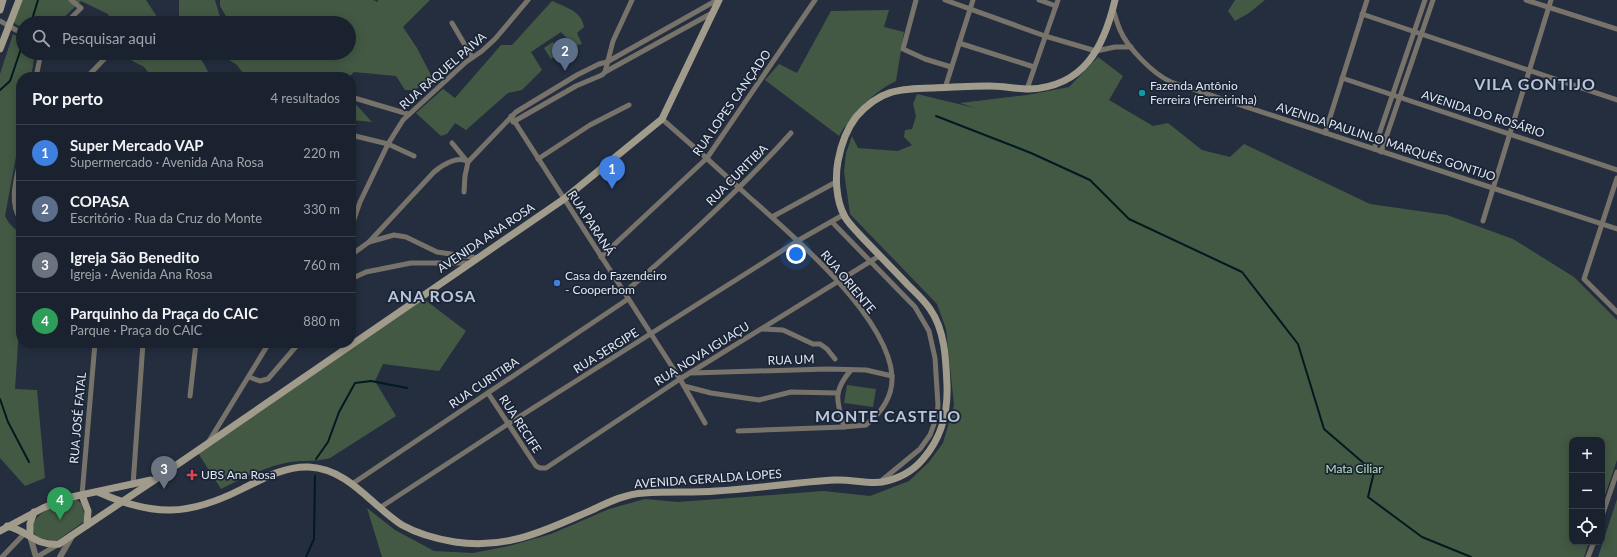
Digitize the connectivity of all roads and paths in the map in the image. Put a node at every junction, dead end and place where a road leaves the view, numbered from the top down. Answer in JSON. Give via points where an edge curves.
{"nodes":[{"id":1,"x":3,"y":0,"type":"edge"},
{"id":2,"x":19,"y":0,"type":"edge"},
{"id":3,"x":71,"y":0,"type":"edge"},
{"id":4,"x":528,"y":0,"type":"edge"},
{"id":5,"x":632,"y":0,"type":"edge"},
{"id":6,"x":718,"y":0,"type":"edge"},
{"id":7,"x":816,"y":0,"type":"edge"},
{"id":8,"x":916,"y":0,"type":"edge"},
{"id":9,"x":945,"y":0,"type":"edge"},
{"id":10,"x":973,"y":0,"type":"edge"},
{"id":11,"x":1039,"y":0,"type":"edge"},
{"id":12,"x":1115,"y":0,"type":"edge"},
{"id":13,"x":1367,"y":0,"type":"edge"},
{"id":14,"x":1425,"y":0,"type":"edge"},
{"id":15,"x":1433,"y":0,"type":"edge"},
{"id":16,"x":1526,"y":0,"type":"edge"},
{"id":17,"x":1551,"y":0,"type":"edge"},
{"id":18,"x":1057,"y":3,"type":"edge"},
{"id":19,"x":1548,"y":7,"type":"junction"},
{"id":20,"x":1113,"y":9,"type":"junction"},
{"id":21,"x":0,"y":10,"type":"edge"},
{"id":22,"x":970,"y":10,"type":"junction"},
{"id":23,"x":713,"y":13,"type":"junction"},
{"id":24,"x":1362,"y":14,"type":"junction"},
{"id":25,"x":73,"y":16,"type":"edge"},
{"id":26,"x":0,"y":20,"type":"edge"},
{"id":27,"x":452,"y":23,"type":"dead end"},
{"id":28,"x":9,"y":26,"type":"junction"},
{"id":29,"x":1617,"y":29,"type":"edge"},
{"id":30,"x":16,"y":30,"type":"edge"},
{"id":31,"x":1414,"y":32,"type":"junction"},
{"id":32,"x":1421,"y":34,"type":"junction"},
{"id":33,"x":1045,"y":36,"type":"junction"},
{"id":34,"x":959,"y":43,"type":"junction"},
{"id":35,"x":1131,"y":47,"type":"junction"},
{"id":36,"x":0,"y":49,"type":"edge"},
{"id":37,"x":1096,"y":51,"type":"junction"},
{"id":38,"x":472,"y":57,"type":"junction"},
{"id":39,"x":40,"y":60,"type":"edge"},
{"id":40,"x":103,"y":60,"type":"edge"},
{"id":41,"x":607,"y":62,"type":"junction"},
{"id":42,"x":951,"y":67,"type":"junction"},
{"id":43,"x":1034,"y":67,"type":"junction"},
{"id":44,"x":1529,"y":70,"type":"junction"},
{"id":45,"x":37,"y":72,"type":"edge"},
{"id":46,"x":92,"y":72,"type":"edge"},
{"id":47,"x":605,"y":72,"type":"junction"},
{"id":48,"x":1342,"y":78,"type":"junction"},
{"id":49,"x":945,"y":88,"type":"junction"},
{"id":50,"x":1027,"y":89,"type":"junction"},
{"id":51,"x":1393,"y":95,"type":"junction"},
{"id":52,"x":1400,"y":97,"type":"junction"},
{"id":53,"x":356,"y":98,"type":"edge"},
{"id":54,"x":1617,"y":100,"type":"edge"},
{"id":55,"x":629,"y":105,"type":"dead end"},
{"id":56,"x":408,"y":114,"type":"junction"},
{"id":57,"x":510,"y":116,"type":"junction"},
{"id":58,"x":662,"y":119,"type":"junction"},
{"id":59,"x":514,"y":122,"type":"junction"},
{"id":60,"x":505,"y":125,"type":"junction"},
{"id":61,"x":791,"y":133,"type":"dead end"},
{"id":62,"x":1325,"y":133,"type":"junction"},
{"id":63,"x":1510,"y":134,"type":"junction"},
{"id":64,"x":356,"y":136,"type":"edge"},
{"id":65,"x":452,"y":143,"type":"dead end"},
{"id":66,"x":388,"y":144,"type":"junction"},
{"id":67,"x":1374,"y":149,"type":"junction"},
{"id":68,"x":1382,"y":152,"type":"junction"},
{"id":69,"x":414,"y":156,"type":"dead end"},
{"id":70,"x":707,"y":158,"type":"junction"},
{"id":71,"x":538,"y":159,"type":"junction"},
{"id":72,"x":467,"y":161,"type":"junction"},
{"id":73,"x":1617,"y":170,"type":"edge"},
{"id":74,"x":1617,"y":178,"type":"edge"},
{"id":75,"x":836,"y":182,"type":"junction"},
{"id":76,"x":16,"y":184,"type":"edge"},
{"id":77,"x":740,"y":188,"type":"junction"},
{"id":78,"x":1493,"y":188,"type":"junction"},
{"id":79,"x":464,"y":192,"type":"dead end"},
{"id":80,"x":564,"y":198,"type":"junction"},
{"id":81,"x":16,"y":202,"type":"edge"},
{"id":82,"x":356,"y":214,"type":"edge"},
{"id":83,"x":844,"y":215,"type":"junction"},
{"id":84,"x":772,"y":217,"type":"junction"},
{"id":85,"x":1483,"y":221,"type":"dead end"},
{"id":86,"x":832,"y":222,"type":"junction"},
{"id":87,"x":1602,"y":224,"type":"junction"},
{"id":88,"x":1617,"y":229,"type":"edge"},
{"id":89,"x":799,"y":240,"type":"junction"},
{"id":90,"x":369,"y":242,"type":"junction"},
{"id":91,"x":356,"y":251,"type":"edge"},
{"id":92,"x":879,"y":256,"type":"junction"},
{"id":93,"x":601,"y":257,"type":"junction"},
{"id":94,"x":478,"y":258,"type":"junction"},
{"id":95,"x":872,"y":261,"type":"junction"},
{"id":96,"x":470,"y":263,"type":"junction"},
{"id":97,"x":356,"y":276,"type":"edge"},
{"id":98,"x":838,"y":281,"type":"junction"},
{"id":99,"x":624,"y":293,"type":"junction"},
{"id":100,"x":628,"y":299,"type":"junction"},
{"id":101,"x":1617,"y":312,"type":"edge"},
{"id":102,"x":761,"y":329,"type":"junction"},
{"id":103,"x":651,"y":334,"type":"junction"},
{"id":104,"x":356,"y":341,"type":"edge"},
{"id":105,"x":94,"y":348,"type":"edge"},
{"id":106,"x":143,"y":348,"type":"edge"},
{"id":107,"x":195,"y":348,"type":"edge"},
{"id":108,"x":266,"y":348,"type":"edge"},
{"id":109,"x":295,"y":348,"type":"edge"},
{"id":110,"x":346,"y":348,"type":"edge"},
{"id":111,"x":834,"y":359,"type":"dead end"},
{"id":112,"x":851,"y":370,"type":"junction"},
{"id":113,"x":691,"y":373,"type":"junction"},
{"id":114,"x":892,"y":376,"type":"junction"},
{"id":115,"x":249,"y":377,"type":"junction"},
{"id":116,"x":680,"y":379,"type":"junction"},
{"id":117,"x":684,"y":386,"type":"junction"},
{"id":118,"x":488,"y":393,"type":"junction"},
{"id":119,"x":837,"y":393,"type":"junction"},
{"id":120,"x":190,"y":396,"type":"dead end"},
{"id":121,"x":705,"y":423,"type":"dead end"},
{"id":122,"x":508,"y":424,"type":"junction"},
{"id":123,"x":844,"y":427,"type":"junction"},
{"id":124,"x":738,"y":431,"type":"dead end"},
{"id":125,"x":208,"y":443,"type":"junction"},
{"id":126,"x":536,"y":466,"type":"joint"},
{"id":127,"x":1617,"y":472,"type":"edge"},
{"id":128,"x":159,"y":477,"type":"junction"},
{"id":129,"x":880,"y":482,"type":"junction"},
{"id":130,"x":352,"y":484,"type":"junction"},
{"id":131,"x":133,"y":485,"type":"junction"},
{"id":132,"x":98,"y":492,"type":"junction"},
{"id":133,"x":78,"y":496,"type":"junction"},
{"id":134,"x":121,"y":502,"type":"junction"},
{"id":135,"x":381,"y":507,"type":"junction"},
{"id":136,"x":1604,"y":509,"type":"edge"},
{"id":137,"x":34,"y":512,"type":"junction"},
{"id":138,"x":87,"y":525,"type":"junction"},
{"id":139,"x":7,"y":526,"type":"junction"},
{"id":140,"x":0,"y":530,"type":"edge"},
{"id":141,"x":27,"y":534,"type":"junction"},
{"id":142,"x":72,"y":535,"type":"junction"},
{"id":143,"x":59,"y":544,"type":"junction"},
{"id":144,"x":1593,"y":545,"type":"edge"},
{"id":145,"x":2,"y":557,"type":"edge"},
{"id":146,"x":37,"y":557,"type":"edge"},
{"id":147,"x":60,"y":557,"type":"edge"},
{"id":148,"x":1588,"y":557,"type":"edge"}],
"edges":[{"from":1,"to":21,"type":"main road"},
{"from":2,"to":28,"type":"main road"},
{"from":3,"to":25,"type":"street","via":[[81,8]]},
{"from":4,"to":38,"type":"street","name":"RUA RAQUEL PAIVA","via":[[495,39]]},
{"from":5,"to":41,"type":"street","via":[[613,41]]},
{"from":6,"to":23,"type":"main road"},
{"from":6,"to":41,"type":"street"},
{"from":7,"to":70,"type":"street","name":"RUA LOPES CANÇADO"},
{"from":8,"to":42,"type":"street","via":[[903,49],[926,60]]},
{"from":9,"to":22,"type":"street"},
{"from":10,"to":22,"type":"street"},
{"from":11,"to":18,"type":"street"},
{"from":12,"to":20,"type":"main road","name":"AVENIDA GERALDA LOPES"},
{"from":13,"to":24,"type":"street"},
{"from":14,"to":31,"type":"street"},
{"from":15,"to":32,"type":"street"},
{"from":16,"to":19,"type":"street"},
{"from":17,"to":19,"type":"street"},
{"from":18,"to":33,"type":"street"},
{"from":19,"to":29,"type":"street"},
{"from":19,"to":44,"type":"street"},
{"from":20,"to":35,"type":"street","name":"AVENIDA PAULINLO MARQUÊS GONTIJO","via":[[1119,29]]},
{"from":20,"to":37,"type":"main road","name":"AVENIDA GERALDA LOPES"},
{"from":22,"to":33,"type":"street"},
{"from":22,"to":34,"type":"street"},
{"from":23,"to":47,"type":"street"},
{"from":23,"to":58,"type":"main road"},
{"from":24,"to":31,"type":"street"},
{"from":24,"to":48,"type":"street"},
{"from":26,"to":28,"type":"street"},
{"from":27,"to":38,"type":"street"},
{"from":28,"to":30,"type":"street"},
{"from":28,"to":36,"type":"main road"},
{"from":31,"to":32,"type":"street"},
{"from":31,"to":51,"type":"street"},
{"from":32,"to":44,"type":"street"},
{"from":32,"to":52,"type":"street"},
{"from":33,"to":37,"type":"street"},
{"from":33,"to":43,"type":"street"},
{"from":34,"to":42,"type":"street"},
{"from":34,"to":43,"type":"street"},
{"from":35,"to":37,"type":"street"},
{"from":35,"to":62,"type":"street","name":"AVENIDA PAULINLO MARQUÊS GONTIJO","via":[[1171,82]]},
{"from":37,"to":50,"type":"main road","name":"AVENIDA GERALDA LOPES","via":[[1080,72],[1068,79],[1040,88]]},
{"from":38,"to":56,"type":"street","name":"RUA RAQUEL PAIVA"},
{"from":39,"to":45,"type":"street"},
{"from":40,"to":46,"type":"street"},
{"from":41,"to":47,"type":"street"},
{"from":41,"to":57,"type":"street","via":[[577,75]]},
{"from":42,"to":49,"type":"street"},
{"from":43,"to":50,"type":"street"},
{"from":44,"to":54,"type":"street"},
{"from":44,"to":63,"type":"street"},
{"from":47,"to":59,"type":"street"},
{"from":48,"to":51,"type":"street","name":"AVENIDA DO ROSÁRIO"},
{"from":48,"to":62,"type":"street"},
{"from":49,"to":50,"type":"main road","name":"AVENIDA GERALDA LOPES","via":[[992,86]]},
{"from":49,"to":75,"type":"main road","name":"AVENIDA GERALDA LOPES","via":[[893,90],[872,101],[853,121],[844,138]]},
{"from":51,"to":52,"type":"street","name":"AVENIDA DO ROSÁRIO"},
{"from":51,"to":67,"type":"street"},
{"from":52,"to":63,"type":"street","name":"AVENIDA DO ROSÁRIO"},
{"from":52,"to":68,"type":"street"},
{"from":53,"to":56,"type":"street"},
{"from":55,"to":71,"type":"street","via":[[590,125]]},
{"from":56,"to":66,"type":"street","name":"RUA RAQUEL PAIVA"},
{"from":57,"to":59,"type":"street","name":"RUA PARANÁ"},
{"from":57,"to":60,"type":"street"},
{"from":58,"to":70,"type":"street","name":"RUA ORIENTE"},
{"from":58,"to":80,"type":"main road","name":"AVENIDA ANA ROSA"},
{"from":59,"to":60,"type":"street"},
{"from":59,"to":71,"type":"street","name":"RUA PARANÁ"},
{"from":60,"to":72,"type":"street"},
{"from":61,"to":77,"type":"street","name":"RUA CURITIBA"},
{"from":62,"to":67,"type":"street","name":"AVENIDA PAULINLO MARQUÊS GONTIJO"},
{"from":63,"to":73,"type":"street","name":"AVENIDA DO ROSÁRIO"},
{"from":63,"to":78,"type":"street"},
{"from":64,"to":66,"type":"street"},
{"from":65,"to":72,"type":"street"},
{"from":66,"to":69,"type":"street"},
{"from":66,"to":82,"type":"street","name":"RUA RAQUEL PAIVA"},
{"from":67,"to":68,"type":"street","name":"AVENIDA PAULINLO MARQUÊS GONTIJO"},
{"from":68,"to":78,"type":"street","name":"AVENIDA PAULINLO MARQUÊS GONTIJO"},
{"from":70,"to":77,"type":"street","name":"RUA ORIENTE"},
{"from":70,"to":93,"type":"street","name":"RUA LOPES CANÇADO"},
{"from":71,"to":80,"type":"street","name":"RUA PARANÁ"},
{"from":72,"to":79,"type":"street"},
{"from":72,"to":90,"type":"street","via":[[453,161],[441,166]]},
{"from":74,"to":87,"type":"street"},
{"from":75,"to":83,"type":"main road","name":"AVENIDA GERALDA LOPES"},
{"from":75,"to":84,"type":"street"},
{"from":76,"to":81,"type":"street"},
{"from":77,"to":84,"type":"street","name":"RUA ORIENTE"},
{"from":77,"to":99,"type":"street","name":"RUA CURITIBA"},
{"from":78,"to":85,"type":"street"},
{"from":78,"to":87,"type":"street","name":"AVENIDA PAULINLO MARQUÊS GONTIJO"},
{"from":80,"to":93,"type":"street","name":"RUA PARANÁ"},
{"from":80,"to":94,"type":"main road","name":"AVENIDA ANA ROSA"},
{"from":83,"to":86,"type":"street","name":"RUA SERGIPE"},
{"from":83,"to":92,"type":"main road","name":"AVENIDA GERALDA LOPES"},
{"from":84,"to":89,"type":"street","name":"RUA ORIENTE"},
{"from":86,"to":89,"type":"street","name":"RUA SERGIPE"},
{"from":86,"to":95,"type":"street"},
{"from":87,"to":88,"type":"street","name":"AVENIDA PAULINLO MARQUÊS GONTIJO"},
{"from":87,"to":101,"type":"street","via":[[1584,279]]},
{"from":89,"to":98,"type":"street","name":"RUA ORIENTE"},
{"from":89,"to":103,"type":"street","name":"RUA SERGIPE"},
{"from":90,"to":91,"type":"street"},
{"from":90,"to":94,"type":"street","via":[[400,235],[438,252]]},
{"from":92,"to":95,"type":"street","name":"RUA NOVA IGUAÇU"},
{"from":92,"to":129,"type":"main road","name":"AVENIDA GERALDA LOPES","via":[[929,306],[936,319],[943,344],[947,398],[942,428],[923,459],[912,470]]},
{"from":93,"to":99,"type":"street","name":"RUA PARANÁ"},
{"from":94,"to":96,"type":"main road","name":"AVENIDA ANA ROSA"},
{"from":95,"to":98,"type":"street","name":"RUA NOVA IGUAÇU"},
{"from":95,"to":129,"type":"street","via":[[915,307],[925,323],[935,358],[938,389],[937,416],[930,435],[920,449]]},
{"from":96,"to":97,"type":"street","via":[[411,263]]},
{"from":96,"to":104,"type":"main road","name":"AVENIDA ANA ROSA"},
{"from":98,"to":102,"type":"street","name":"RUA NOVA IGUAÇU"},
{"from":98,"to":114,"type":"street","name":"RUA ORIENTE","via":[[873,328],[888,358]]},
{"from":99,"to":100,"type":"street","name":"RUA PARANÁ"},
{"from":100,"to":103,"type":"street","name":"RUA PARANÁ"},
{"from":100,"to":118,"type":"street","name":"RUA CURITIBA"},
{"from":102,"to":111,"type":"street","via":[[783,330],[814,344],[820,344]]},
{"from":102,"to":113,"type":"street","name":"RUA NOVA IGUAÇU"},
{"from":103,"to":116,"type":"street","name":"RUA PARANÁ"},
{"from":103,"to":122,"type":"street","name":"RUA SERGIPE"},
{"from":105,"to":133,"type":"street","name":"RUA JOSÉ FATAL"},
{"from":106,"to":131,"type":"street"},
{"from":107,"to":120,"type":"street"},
{"from":108,"to":115,"type":"street"},
{"from":109,"to":115,"type":"street","via":[[268,379],[260,381]]},
{"from":110,"to":125,"type":"main road","name":"AVENIDA ANA ROSA"},
{"from":112,"to":113,"type":"street","name":"RUA UM"},
{"from":112,"to":114,"type":"street","name":"RUA UM","via":[[872,371]]},
{"from":112,"to":119,"type":"street"},
{"from":113,"to":116,"type":"street","name":"RUA NOVA IGUAÇU"},
{"from":114,"to":123,"type":"street","name":"RUA ORIENTE","via":[[888,397],[874,418],[866,425]]},
{"from":115,"to":125,"type":"street"},
{"from":116,"to":117,"type":"street","name":"RUA PARANÁ"},
{"from":116,"to":126,"type":"street","name":"RUA NOVA IGUAÇU","via":[[549,466],[543,469]]},
{"from":117,"to":119,"type":"street","via":[[759,400],[791,392]]},
{"from":117,"to":121,"type":"street","name":"RUA PARANÁ"},
{"from":118,"to":122,"type":"street","name":"RUA RECIFE"},
{"from":118,"to":130,"type":"street","name":"RUA CURITIBA"},
{"from":119,"to":123,"type":"street","via":[[838,408]]},
{"from":122,"to":126,"type":"street","name":"RUA RECIFE"},
{"from":122,"to":135,"type":"street","name":"RUA SERGIPE"},
{"from":123,"to":124,"type":"street","name":"RUA ORIENTE"},
{"from":125,"to":128,"type":"main road","name":"AVENIDA ANA ROSA"},
{"from":127,"to":136,"type":"street"},
{"from":128,"to":131,"type":"main road","name":"AVENIDA ANA ROSA"},
{"from":128,"to":134,"type":"main road","name":"AVENIDA ANA ROSA"},
{"from":129,"to":135,"type":"main road","name":"AVENIDA GERALDA LOPES","via":[[838,480],[714,492],[636,494],[622,497],[534,536],[490,544],[455,542],[426,535],[406,527]]},
{"from":130,"to":134,"type":"main road","name":"AVENIDA GERALDA LOPES","via":[[325,470],[313,467],[297,468],[269,475],[218,500],[187,510],[153,510]]},
{"from":130,"to":135,"type":"main road","name":"AVENIDA GERALDA LOPES"},
{"from":131,"to":132,"type":"main road","name":"AVENIDA ANA ROSA"},
{"from":132,"to":133,"type":"main road","name":"AVENIDA ANA ROSA"},
{"from":132,"to":134,"type":"main road","name":"AVENIDA GERALDA LOPES"},
{"from":133,"to":137,"type":"main road","name":"AVENIDA ANA ROSA"},
{"from":133,"to":138,"type":"main road","via":[[88,511]]},
{"from":134,"to":138,"type":"main road","name":"AVENIDA ANA ROSA"},
{"from":137,"to":139,"type":"main road","name":"AVENIDA ANA ROSA"},
{"from":137,"to":141,"type":"main road"},
{"from":138,"to":142,"type":"main road","name":"AVENIDA ANA ROSA"},
{"from":139,"to":140,"type":"main road"},
{"from":139,"to":141,"type":"main road"},
{"from":141,"to":143,"type":"main road","via":[[40,543]]},
{"from":141,"to":145,"type":"street"},
{"from":141,"to":146,"type":"street"},
{"from":142,"to":143,"type":"main road","name":"AVENIDA ANA ROSA"},
{"from":142,"to":147,"type":"street"},
{"from":143,"to":146,"type":"street"},
{"from":144,"to":148,"type":"street"}]}
